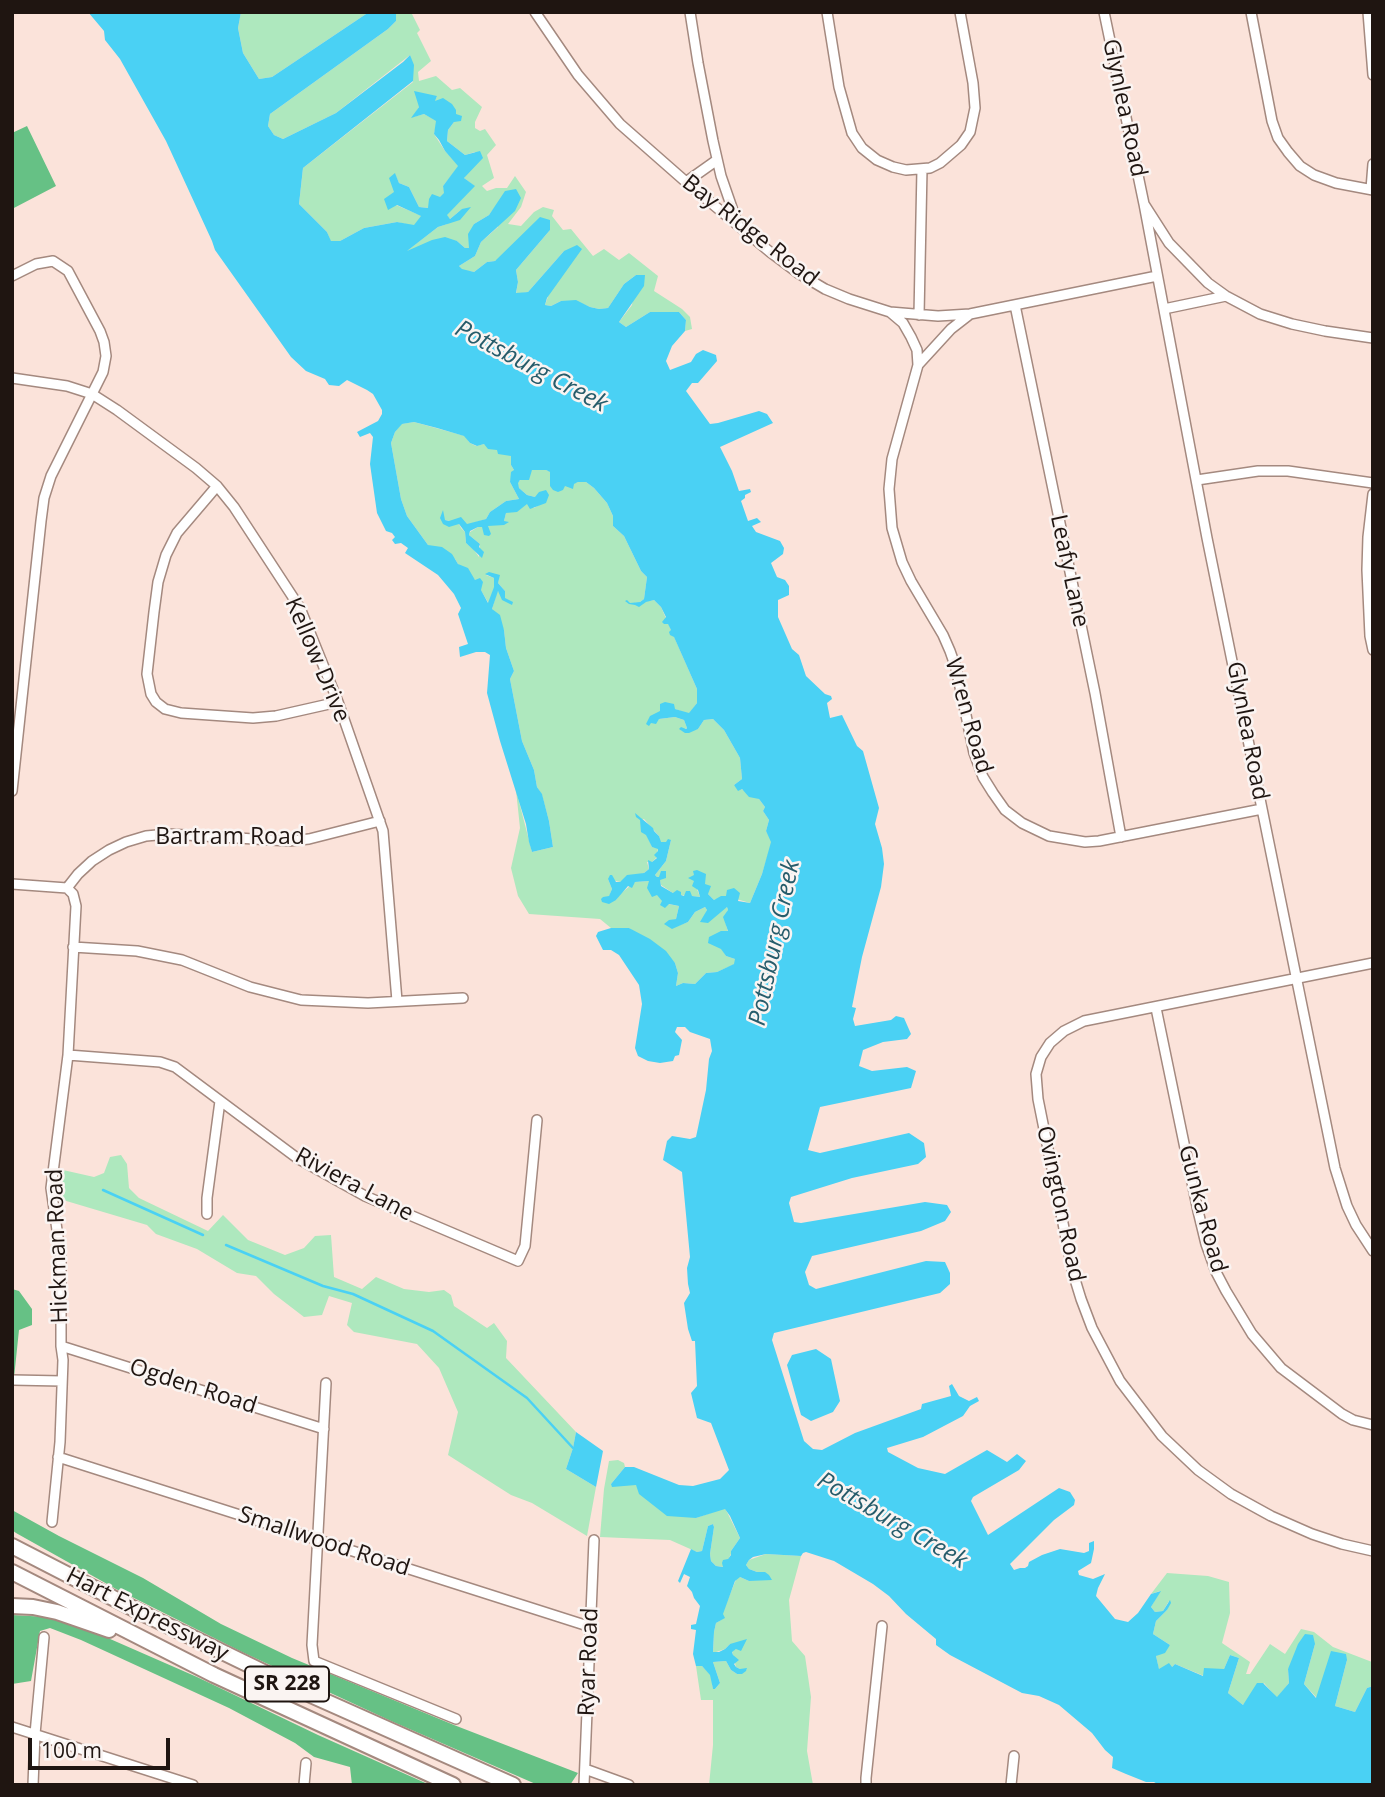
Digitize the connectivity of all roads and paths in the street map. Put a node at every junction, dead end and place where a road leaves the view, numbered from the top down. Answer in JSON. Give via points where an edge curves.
{"nodes":[{"id":1,"x":535,"y":12,"type":"edge"},
{"id":2,"x":690,"y":12,"type":"edge"},
{"id":3,"x":827,"y":12,"type":"edge"},
{"id":4,"x":960,"y":12,"type":"edge"},
{"id":5,"x":1104,"y":12,"type":"edge"},
{"id":6,"x":1251,"y":12,"type":"edge"},
{"id":7,"x":1368,"y":12,"type":"edge"},
{"id":8,"x":1373,"y":75,"type":"edge"},
{"id":9,"x":718,"y":160,"type":"junction"},
{"id":10,"x":1373,"y":164,"type":"edge"},
{"id":11,"x":922,"y":169,"type":"junction"},
{"id":12,"x":686,"y":182,"type":"junction"},
{"id":13,"x":1372,"y":190,"type":"edge"},
{"id":14,"x":1143,"y":204,"type":"junction"},
{"id":15,"x":738,"y":225,"type":"junction"},
{"id":16,"x":12,"y":276,"type":"edge"},
{"id":17,"x":1157,"y":276,"type":"junction"},
{"id":18,"x":1226,"y":296,"type":"junction"},
{"id":19,"x":1015,"y":305,"type":"junction"},
{"id":20,"x":1164,"y":309,"type":"junction"},
{"id":21,"x":890,"y":312,"type":"junction"},
{"id":22,"x":971,"y":314,"type":"junction"},
{"id":23,"x":919,"y":315,"type":"junction"},
{"id":24,"x":1373,"y":338,"type":"edge"},
{"id":25,"x":918,"y":365,"type":"junction"},
{"id":26,"x":12,"y":378,"type":"edge"},
{"id":27,"x":92,"y":394,"type":"junction"},
{"id":28,"x":1197,"y":480,"type":"junction"},
{"id":29,"x":1373,"y":483,"type":"edge"},
{"id":30,"x":217,"y":486,"type":"junction"},
{"id":31,"x":1373,"y":494,"type":"edge"},
{"id":32,"x":1373,"y":650,"type":"edge"},
{"id":33,"x":338,"y":702,"type":"junction"},
{"id":34,"x":12,"y":791,"type":"edge"},
{"id":35,"x":1262,"y":809,"type":"junction"},
{"id":36,"x":380,"y":821,"type":"junction"},
{"id":37,"x":1121,"y":836,"type":"junction"},
{"id":38,"x":12,"y":884,"type":"edge"},
{"id":39,"x":67,"y":888,"type":"junction"},
{"id":40,"x":73,"y":947,"type":"junction"},
{"id":41,"x":1373,"y":963,"type":"edge"},
{"id":42,"x":1297,"y":979,"type":"junction"},
{"id":43,"x":463,"y":998,"type":"dead end"},
{"id":44,"x":397,"y":1001,"type":"junction"},
{"id":45,"x":1156,"y":1008,"type":"junction"},
{"id":46,"x":68,"y":1055,"type":"junction"},
{"id":47,"x":220,"y":1101,"type":"junction"},
{"id":48,"x":537,"y":1120,"type":"dead end"},
{"id":49,"x":207,"y":1214,"type":"dead end"},
{"id":50,"x":1373,"y":1251,"type":"edge"},
{"id":51,"x":61,"y":1346,"type":"junction"},
{"id":52,"x":12,"y":1380,"type":"edge"},
{"id":53,"x":62,"y":1381,"type":"junction"},
{"id":54,"x":326,"y":1383,"type":"dead end"},
{"id":55,"x":1373,"y":1425,"type":"edge"},
{"id":56,"x":324,"y":1429,"type":"junction"},
{"id":57,"x":58,"y":1457,"type":"junction"},
{"id":58,"x":52,"y":1522,"type":"dead end"},
{"id":59,"x":12,"y":1538,"type":"edge"},
{"id":60,"x":319,"y":1539,"type":"junction"},
{"id":61,"x":594,"y":1540,"type":"dead end"},
{"id":62,"x":12,"y":1546,"type":"edge"},
{"id":63,"x":1373,"y":1551,"type":"edge"},
{"id":64,"x":12,"y":1572,"type":"edge"},
{"id":65,"x":65,"y":1573,"type":"junction"},
{"id":66,"x":12,"y":1606,"type":"edge"},
{"id":67,"x":882,"y":1626,"type":"dead end"},
{"id":68,"x":591,"y":1627,"type":"junction"},
{"id":69,"x":44,"y":1637,"type":"dead end"},
{"id":70,"x":170,"y":1653,"type":"junction"},
{"id":71,"x":456,"y":1719,"type":"dead end"},
{"id":72,"x":12,"y":1727,"type":"edge"},
{"id":73,"x":35,"y":1734,"type":"junction"},
{"id":74,"x":1014,"y":1756,"type":"dead end"},
{"id":75,"x":306,"y":1763,"type":"dead end"},
{"id":76,"x":585,"y":1769,"type":"junction"},
{"id":77,"x":33,"y":1785,"type":"edge"},
{"id":78,"x":193,"y":1785,"type":"edge"},
{"id":79,"x":304,"y":1785,"type":"edge"},
{"id":80,"x":453,"y":1785,"type":"edge"},
{"id":81,"x":513,"y":1785,"type":"edge"},
{"id":82,"x":584,"y":1785,"type":"edge"},
{"id":83,"x":629,"y":1785,"type":"edge"},
{"id":84,"x":866,"y":1785,"type":"edge"},
{"id":85,"x":1011,"y":1785,"type":"edge"}],
"edges":[{"from":1,"to":12,"type":"street","name":"Bay Ridge Road","via":[[578,75],[620,124]]},
{"from":2,"to":9,"type":"street"},
{"from":3,"to":11,"type":"street","via":[[852,133],[877,160],[906,170]]},
{"from":4,"to":11,"type":"street","via":[[973,83],[974,120],[961,145],[940,163]]},
{"from":5,"to":14,"type":"street","name":"Glynlea Road"},
{"from":6,"to":13,"type":"street","via":[[1278,138],[1314,176]]},
{"from":7,"to":8,"type":"street"},
{"from":9,"to":12,"type":"street"},
{"from":9,"to":15,"type":"street"},
{"from":10,"to":13,"type":"street"},
{"from":11,"to":23,"type":"street"},
{"from":12,"to":15,"type":"street","name":"Bay Ridge Road"},
{"from":14,"to":17,"type":"street","name":"Glynlea Road"},
{"from":14,"to":18,"type":"street","name":"Glynlea Road","via":[[1177,251]]},
{"from":15,"to":21,"type":"street","name":"Bay Ridge Road","via":[[825,289]]},
{"from":16,"to":27,"type":"street","via":[[52,261],[68,271],[104,342],[103,372]]},
{"from":17,"to":19,"type":"street","name":"Bay Ridge Road"},
{"from":17,"to":20,"type":"street","name":"Glynlea Road"},
{"from":18,"to":20,"type":"street"},
{"from":18,"to":24,"type":"street","name":"Glynlea Road","via":[[1292,324]]},
{"from":19,"to":22,"type":"street","name":"Bay Ridge Road"},
{"from":19,"to":37,"type":"street","name":"Leafy Lane"},
{"from":20,"to":28,"type":"street","name":"Glynlea Road"},
{"from":21,"to":23,"type":"street","name":"Bay Ridge Road"},
{"from":21,"to":25,"type":"street","via":[[911,337]]},
{"from":22,"to":23,"type":"street","name":"Bay Ridge Road"},
{"from":22,"to":25,"type":"street","name":"Wren Road"},
{"from":25,"to":37,"type":"street","name":"Wren Road","via":[[892,458],[892,528],[902,562],[950,651],[983,778],[1005,810],[1049,836],[1085,842]]},
{"from":26,"to":27,"type":"street","name":"Kellow Drive"},
{"from":27,"to":30,"type":"street","name":"Kellow Drive"},
{"from":27,"to":34,"type":"street","via":[[44,498]]},
{"from":28,"to":29,"type":"street","via":[[1288,471]]},
{"from":28,"to":35,"type":"street","name":"Glynlea Road"},
{"from":30,"to":33,"type":"street","name":"Kellow Drive","via":[[299,608]]},
{"from":30,"to":33,"type":"street","via":[[177,533],[166,555],[153,612],[151,694],[165,709],[181,713],[253,718]]},
{"from":31,"to":32,"type":"street","via":[[1367,570]]},
{"from":33,"to":36,"type":"street","name":"Kellow Drive"},
{"from":35,"to":37,"type":"street","name":"Wren Road"},
{"from":35,"to":42,"type":"street","name":"Glynlea Road"},
{"from":36,"to":39,"type":"street","name":"Bartram Road","via":[[289,841],[146,836],[92,861]]},
{"from":36,"to":44,"type":"street","name":"Kellow Drive"},
{"from":38,"to":39,"type":"street"},
{"from":39,"to":40,"type":"street","name":"Hickman Road","via":[[76,906]]},
{"from":40,"to":44,"type":"street","via":[[137,951],[182,960],[250,987],[301,1000]]},
{"from":40,"to":46,"type":"street","name":"Hickman Road"},
{"from":41,"to":42,"type":"street","name":"Ovington Road"},
{"from":42,"to":45,"type":"street","name":"Ovington Road"},
{"from":42,"to":50,"type":"street","name":"Glynlea Road","via":[[1335,1168],[1347,1206]]},
{"from":43,"to":44,"type":"street"},
{"from":45,"to":55,"type":"street","name":"Gunka Road","via":[[1200,1222],[1216,1272],[1252,1334],[1281,1368],[1342,1414]]},
{"from":45,"to":63,"type":"street","name":"Ovington Road","via":[[1084,1021],[1064,1031],[1050,1043],[1036,1074],[1073,1273],[1092,1328],[1145,1416],[1198,1470],[1271,1516],[1312,1534]]},
{"from":46,"to":47,"type":"street","name":"Riviera Lane","via":[[160,1062],[175,1067]]},
{"from":46,"to":51,"type":"street","name":"Hickman Road","via":[[51,1188],[61,1258]]},
{"from":47,"to":48,"type":"street","name":"Riviera Lane","via":[[297,1158],[365,1196],[518,1261],[525,1247]]},
{"from":47,"to":49,"type":"street"},
{"from":51,"to":53,"type":"street","name":"Hickman Road"},
{"from":51,"to":56,"type":"street","name":"Ogden Road"},
{"from":52,"to":53,"type":"street"},
{"from":53,"to":57,"type":"street","name":"Hickman Road"},
{"from":54,"to":56,"type":"street"},
{"from":56,"to":60,"type":"street"},
{"from":57,"to":58,"type":"street","name":"Hickman Road"},
{"from":57,"to":60,"type":"street","name":"Smallwood Road"},
{"from":59,"to":65,"type":"highway"},
{"from":60,"to":68,"type":"street","name":"Smallwood Road"},
{"from":60,"to":71,"type":"street","via":[[314,1661]]},
{"from":61,"to":68,"type":"street","name":"Ryar Road"},
{"from":62,"to":65,"type":"highway","name":"Hart Expressway","number":"SR 228"},
{"from":64,"to":70,"type":"highway","name":"Hart Expressway","number":"SR 228"},
{"from":65,"to":81,"type":"highway","name":"Hart Expressway","number":"SR 228","via":[[311,1695]]},
{"from":66,"to":70,"type":"highway","via":[[57,1612]]},
{"from":67,"to":84,"type":"street"},
{"from":68,"to":76,"type":"street","name":"Ryar Road"},
{"from":69,"to":73,"type":"street"},
{"from":70,"to":80,"type":"highway","name":"Hart Expressway","number":"SR 228"},
{"from":72,"to":73,"type":"street"},
{"from":73,"to":77,"type":"street"},
{"from":73,"to":78,"type":"street"},
{"from":74,"to":85,"type":"street"},
{"from":75,"to":79,"type":"street"},
{"from":76,"to":82,"type":"street","name":"Ryar Road"},
{"from":76,"to":83,"type":"street"}]}
